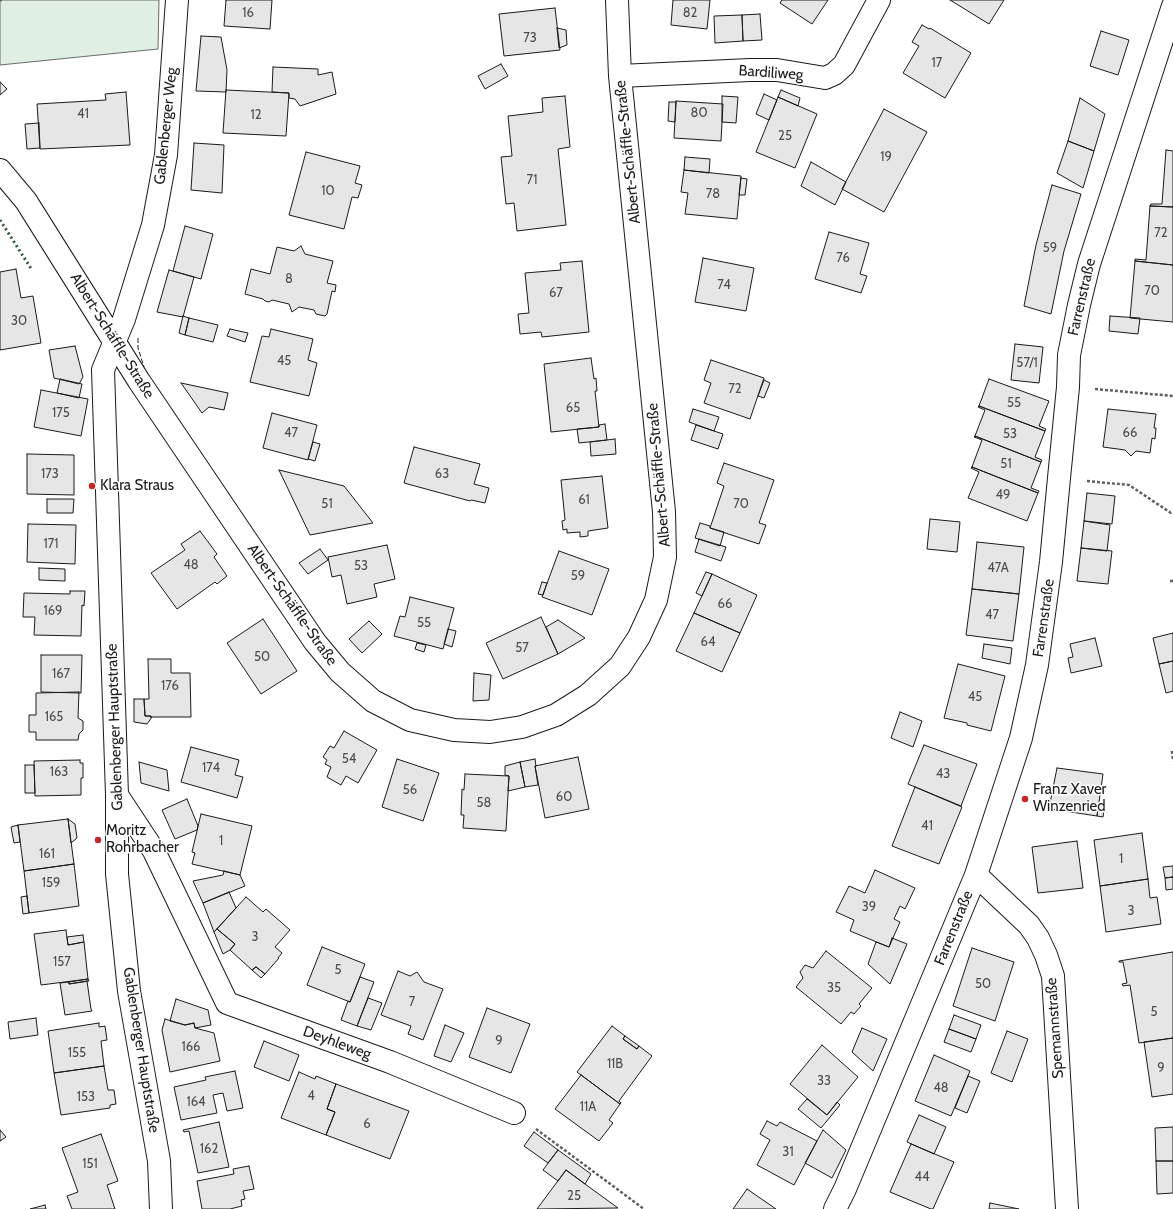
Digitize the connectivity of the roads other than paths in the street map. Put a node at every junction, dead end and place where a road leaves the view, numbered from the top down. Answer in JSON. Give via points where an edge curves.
{"nodes":[{"id":1,"x":177,"y":0,"type":"edge"},
{"id":2,"x":617,"y":0,"type":"edge"},
{"id":3,"x":879,"y":0,"type":"edge"},
{"id":4,"x":1173,"y":6,"type":"edge"},
{"id":5,"x":620,"y":76,"type":"junction"},
{"id":6,"x":0,"y":170,"type":"edge"},
{"id":7,"x":115,"y":341,"type":"junction"},
{"id":8,"x":117,"y":795,"type":"junction"},
{"id":9,"x":976,"y":875,"type":"junction"},
{"id":10,"x":514,"y":1113,"type":"road end"},
{"id":11,"x":161,"y":1209,"type":"edge"},
{"id":12,"x":835,"y":1209,"type":"edge"},
{"id":13,"x":1067,"y":1209,"type":"edge"}],
"edges":[{"from":1,"to":7,"type":"street","name":"Gablenberger Weg","via":[[166,155],[153,225]]},
{"from":2,"to":5,"type":"street","name":"Albert-Schäffle-Straße"},
{"from":3,"to":5,"type":"street","name":"Bardiliweg","via":[[844,65],[825,78],[777,70]]},
{"from":4,"to":9,"type":"street","name":"Farrenstraße","via":[[1089,264],[1069,354],[1052,562],[1037,665],[1020,738]]},
{"from":5,"to":7,"type":"street","name":"Albert-Schäffle-Straße","via":[[663,504],[665,557],[656,600],[639,637],[620,666],[588,695],[556,715],[522,727],[490,732],[454,730],[410,720],[373,701],[340,672],[315,642]]},
{"from":6,"to":7,"type":"street","name":"Albert-Schäffle-Straße","via":[[26,201]]},
{"from":7,"to":8,"type":"street","name":"Gablenberger Hauptstraße","via":[[103,370]]},
{"from":8,"to":10,"type":"street","name":"Deyhleweg","via":[[154,852],[228,1003],[390,1062]]},
{"from":8,"to":11,"type":"street","name":"Gablenberger Hauptstraße","via":[[117,874],[131,998],[159,1161]]},
{"from":9,"to":12,"type":"street","name":"Farrenstraße","via":[[855,1168]]},
{"from":9,"to":13,"type":"street","name":"Spemannstraße","via":[[1029,924],[1044,949],[1053,976]]}]}
